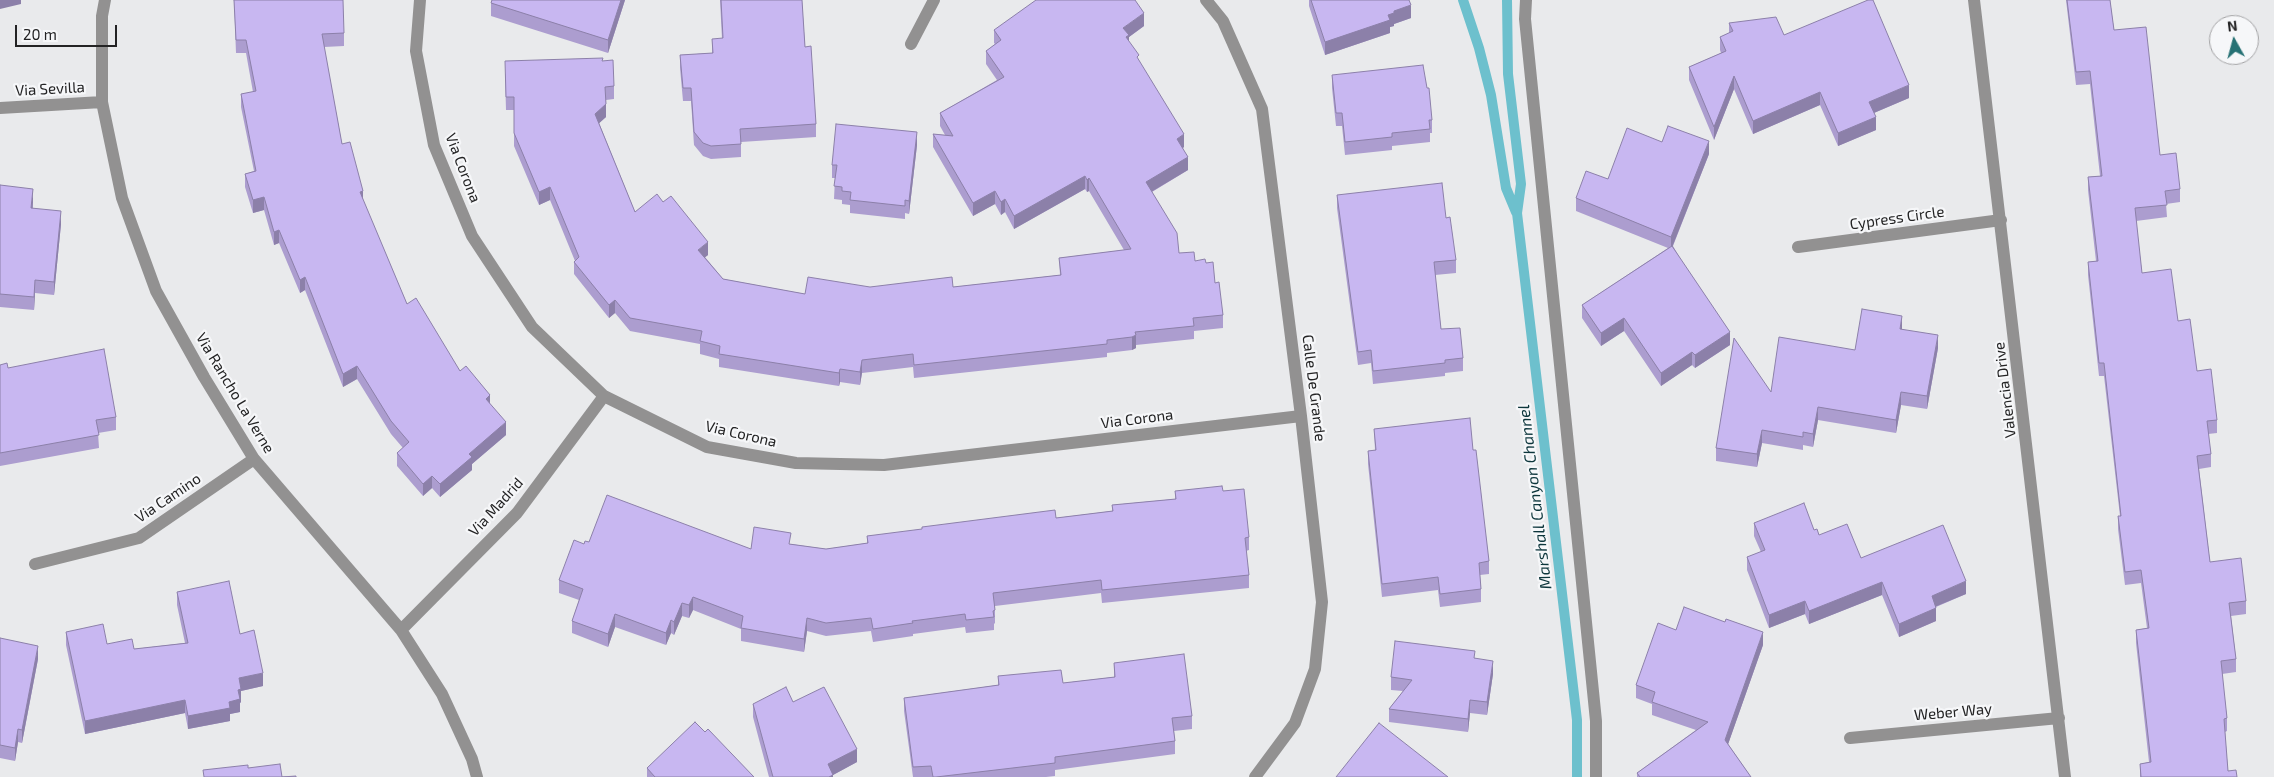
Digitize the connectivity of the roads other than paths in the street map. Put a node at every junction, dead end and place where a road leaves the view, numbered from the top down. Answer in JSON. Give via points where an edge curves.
{"nodes":[{"id":1,"x":105,"y":0,"type":"edge"},
{"id":2,"x":420,"y":0,"type":"edge"},
{"id":3,"x":934,"y":0,"type":"edge"},
{"id":4,"x":1206,"y":0,"type":"edge"},
{"id":5,"x":1526,"y":0,"type":"edge"},
{"id":6,"x":1974,"y":0,"type":"edge"},
{"id":7,"x":911,"y":44,"type":"dead end"},
{"id":8,"x":102,"y":102,"type":"junction"},
{"id":9,"x":0,"y":108,"type":"edge"},
{"id":10,"x":2001,"y":220,"type":"junction"},
{"id":11,"x":1798,"y":247,"type":"dead end"},
{"id":12,"x":604,"y":396,"type":"junction"},
{"id":13,"x":1301,"y":416,"type":"junction"},
{"id":14,"x":254,"y":459,"type":"junction"},
{"id":15,"x":35,"y":564,"type":"dead end"},
{"id":16,"x":401,"y":630,"type":"junction"},
{"id":17,"x":2059,"y":718,"type":"junction"},
{"id":18,"x":1850,"y":738,"type":"dead end"},
{"id":19,"x":477,"y":777,"type":"edge"},
{"id":20,"x":1254,"y":777,"type":"edge"},
{"id":21,"x":1596,"y":777,"type":"edge"},
{"id":22,"x":2065,"y":777,"type":"edge"}],
"edges":[{"from":1,"to":8,"type":"street","name":"Via Rancho La Verne","via":[[102,16]]},
{"from":2,"to":12,"type":"street","name":"Via Corona","via":[[416,51],[434,144],[472,236],[532,327]]},
{"from":3,"to":7,"type":"street"},
{"from":4,"to":13,"type":"street","name":"Calle De Grande","via":[[1223,21],[1262,109]]},
{"from":5,"to":21,"type":"street","via":[[1524,19],[1596,721]]},
{"from":6,"to":10,"type":"street","name":"Valencia Drive"},
{"from":8,"to":9,"type":"street","name":"Via Sevilla"},
{"from":8,"to":14,"type":"street","name":"Via Rancho La Verne","via":[[122,198],[156,291]]},
{"from":10,"to":11,"type":"street","name":"Cypress Circle"},
{"from":10,"to":17,"type":"street","name":"Valencia Drive"},
{"from":12,"to":13,"type":"street","name":"Via Corona","via":[[707,447],[796,463],[884,465]]},
{"from":12,"to":16,"type":"street","name":"Via Madrid","via":[[517,513]]},
{"from":13,"to":20,"type":"street","name":"Calle De Grande","via":[[1322,602],[1315,669],[1295,723]]},
{"from":14,"to":15,"type":"street","name":"Via Camino","via":[[139,538]]},
{"from":14,"to":16,"type":"street","name":"Via Rancho La Verne"},
{"from":16,"to":19,"type":"street","name":"Via Rancho La Verne","via":[[442,694]]},
{"from":17,"to":18,"type":"street","name":"Weber Way"},
{"from":17,"to":22,"type":"street","name":"Valencia Drive"}]}
